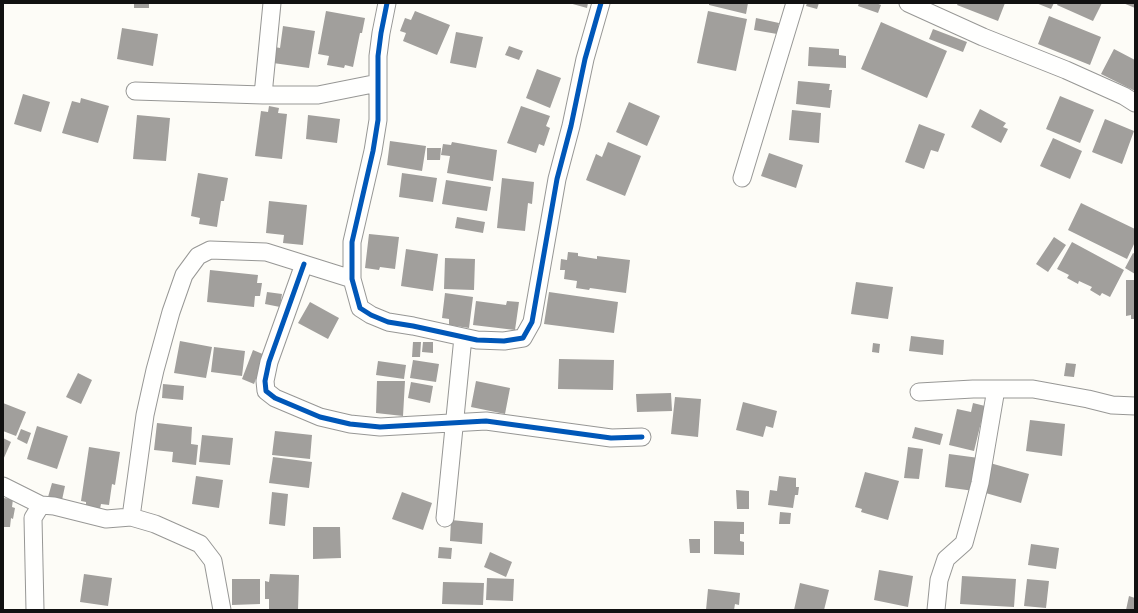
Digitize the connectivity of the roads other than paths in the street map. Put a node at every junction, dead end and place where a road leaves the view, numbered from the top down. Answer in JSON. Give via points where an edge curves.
{"nodes":[{"id":1,"x":272,"y":3,"type":"edge"},
{"id":2,"x":387,"y":3,"type":"edge"},
{"id":3,"x":601,"y":3,"type":"edge"},
{"id":4,"x":795,"y":3,"type":"edge"},
{"id":5,"x":908,"y":3,"type":"edge"},
{"id":6,"x":378,"y":83,"type":"junction"},
{"id":7,"x":135,"y":92,"type":"dead end"},
{"id":8,"x":263,"y":95,"type":"junction"},
{"id":9,"x":1135,"y":102,"type":"edge"},
{"id":10,"x":742,"y":178,"type":"dead end"},
{"id":11,"x":304,"y":264,"type":"junction"},
{"id":12,"x":352,"y":279,"type":"junction"},
{"id":13,"x":463,"y":337,"type":"junction"},
{"id":14,"x":996,"y":389,"type":"junction"},
{"id":15,"x":919,"y":392,"type":"dead end"},
{"id":16,"x":1135,"y":406,"type":"edge"},
{"id":17,"x":454,"y":423,"type":"junction"},
{"id":18,"x":642,"y":437,"type":"dead end"},
{"id":19,"x":3,"y":486,"type":"edge"},
{"id":20,"x":41,"y":505,"type":"junction"},
{"id":21,"x":131,"y":517,"type":"junction"},
{"id":22,"x":445,"y":518,"type":"dead end"},
{"id":23,"x":35,"y":610,"type":"edge"},
{"id":24,"x":222,"y":610,"type":"edge"},
{"id":25,"x":936,"y":610,"type":"edge"}],
"edges":[{"from":1,"to":8,"type":"street"},
{"from":2,"to":6,"type":"street","via":[[378,56]]},
{"from":3,"to":13,"type":"street","via":[[585,59],[558,179],[532,322],[522,338],[504,341]]},
{"from":4,"to":10,"type":"street"},
{"from":5,"to":9,"type":"street"},
{"from":6,"to":8,"type":"street","via":[[318,95]]},
{"from":6,"to":12,"type":"street","via":[[378,120],[373,151],[352,242]]},
{"from":7,"to":8,"type":"street"},
{"from":11,"to":12,"type":"street"},
{"from":11,"to":17,"type":"street","via":[[270,362],[265,381],[266,391],[274,398],[320,417],[350,424],[380,427]]},
{"from":11,"to":21,"type":"street","via":[[266,252],[210,250],[198,256],[184,275],[171,312],[145,415]]},
{"from":12,"to":13,"type":"street","via":[[360,308],[372,315],[388,322]]},
{"from":13,"to":17,"type":"street"},
{"from":14,"to":15,"type":"street"},
{"from":14,"to":16,"type":"street","via":[[1033,389],[1112,405]]},
{"from":14,"to":25,"type":"street","via":[[980,483],[972,514],[964,543],[946,559],[939,580]]},
{"from":17,"to":18,"type":"street","via":[[486,421],[611,438]]},
{"from":17,"to":22,"type":"street"},
{"from":19,"to":20,"type":"street"},
{"from":20,"to":21,"type":"street","via":[[106,519]]},
{"from":20,"to":23,"type":"street","via":[[33,518]]},
{"from":21,"to":24,"type":"street","via":[[155,524],[200,544],[213,561]]}]}
